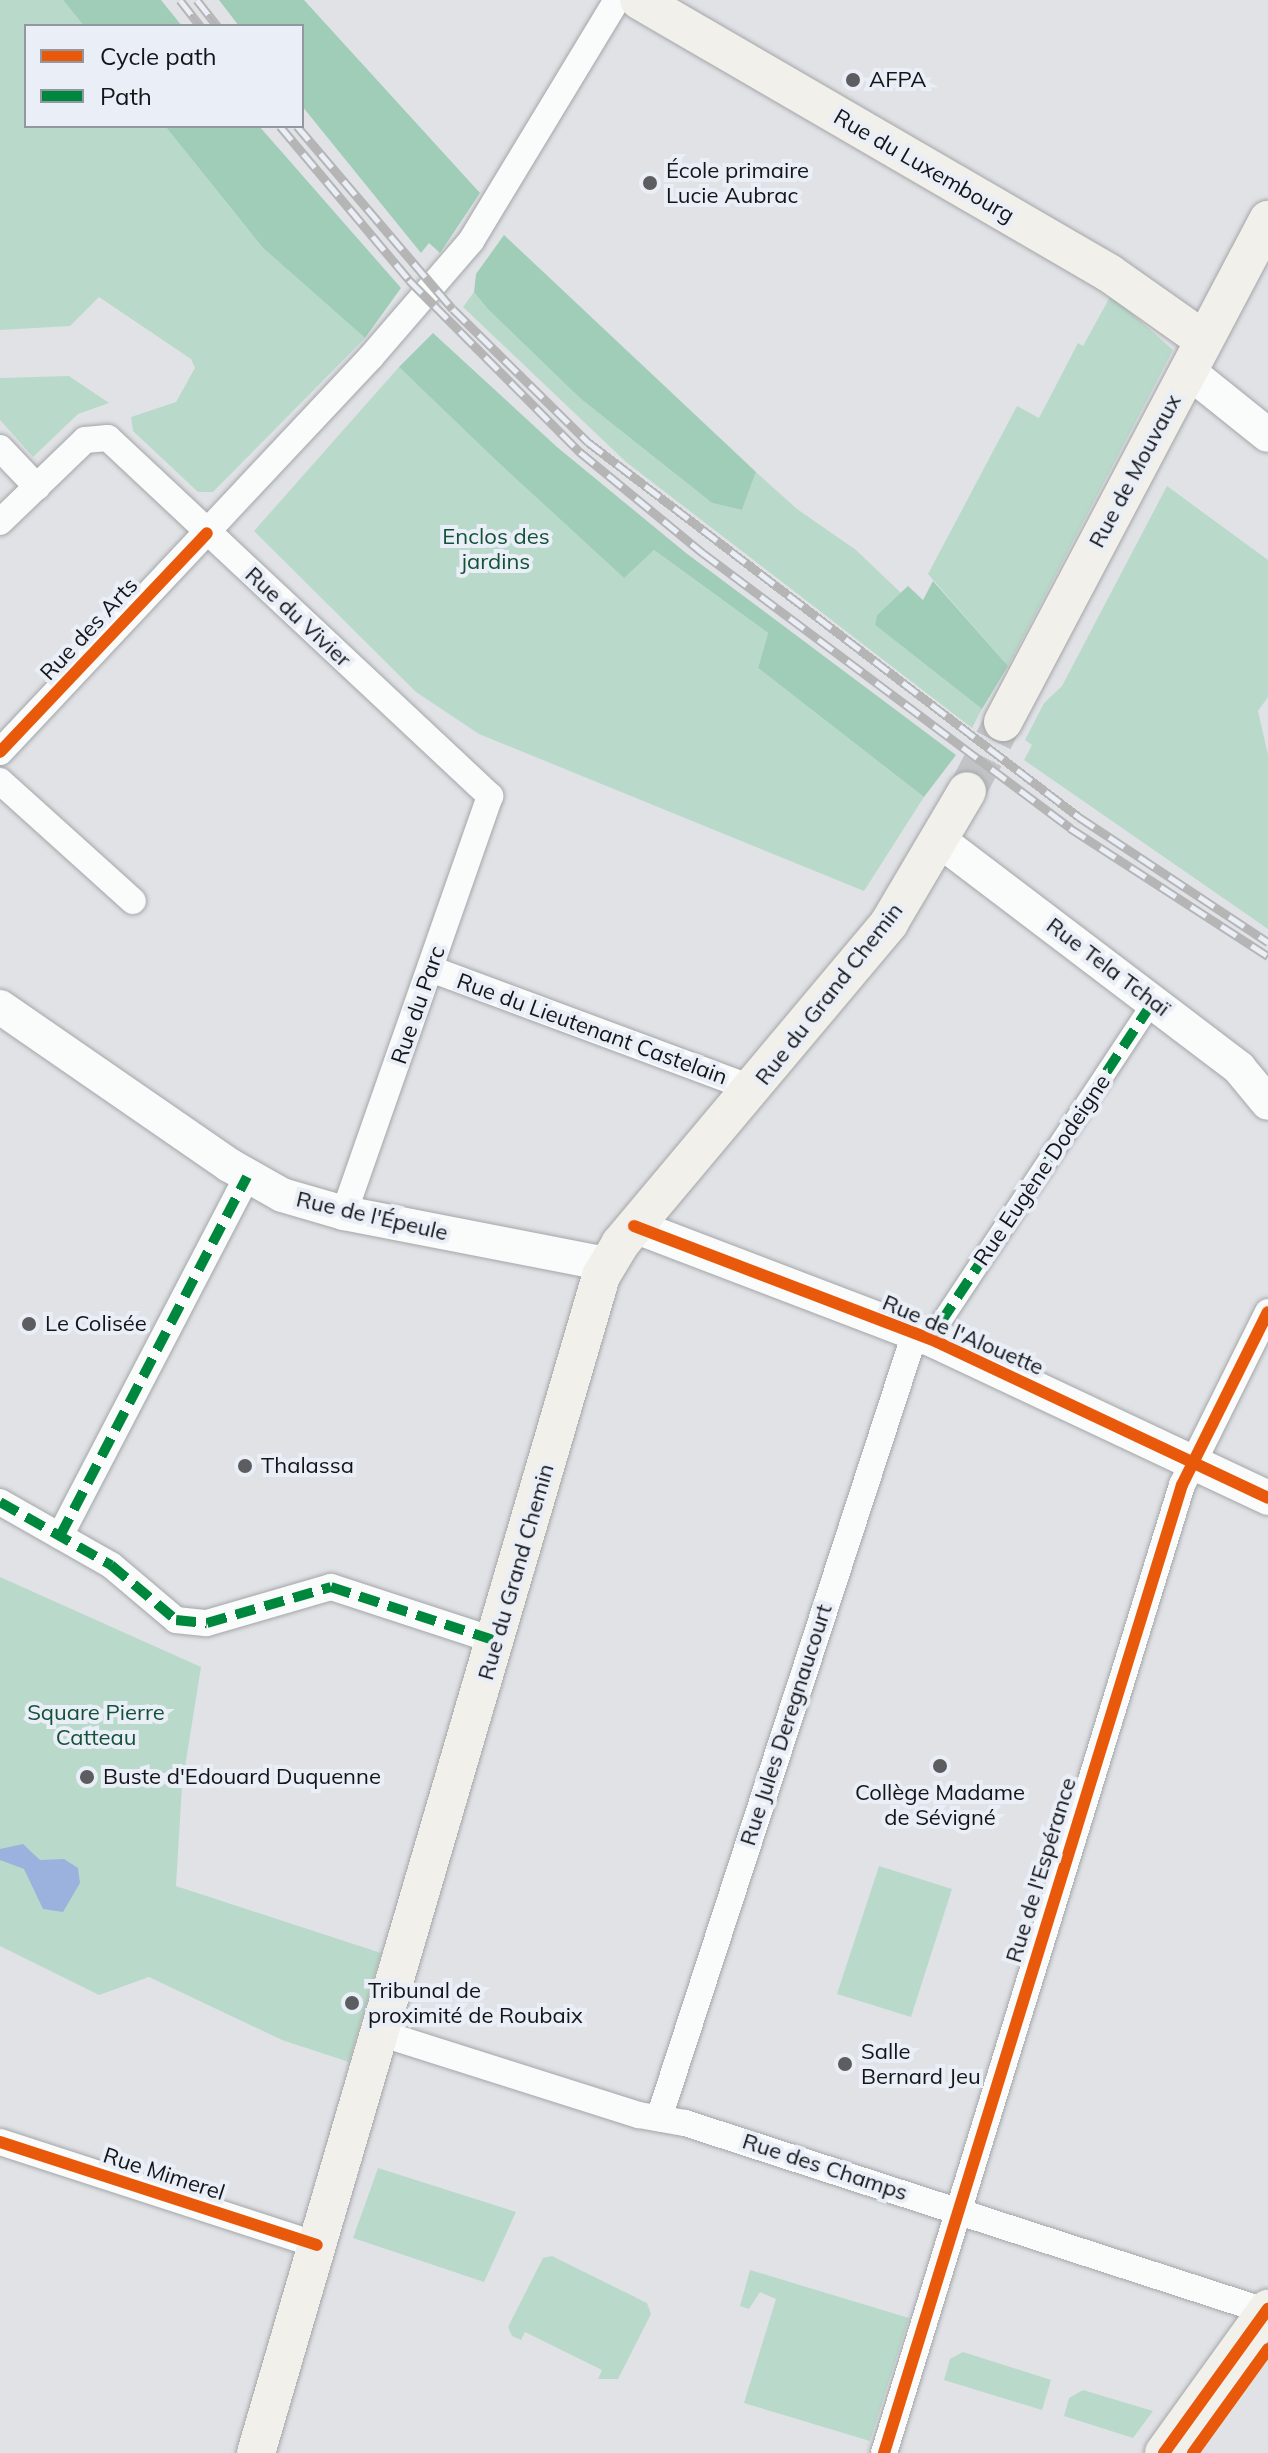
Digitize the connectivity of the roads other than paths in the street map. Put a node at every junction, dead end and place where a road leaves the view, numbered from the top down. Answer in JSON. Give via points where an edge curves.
{"nodes":[{"id":1,"x":617,"y":0,"type":"edge"},
{"id":2,"x":639,"y":0,"type":"edge"},
{"id":3,"x":1268,"y":220,"type":"edge"},
{"id":4,"x":1196,"y":356,"type":"junction"},
{"id":5,"x":1268,"y":435,"type":"edge"},
{"id":6,"x":0,"y":448,"type":"edge"},
{"id":7,"x":37,"y":487,"type":"junction"},
{"id":8,"x":0,"y":522,"type":"edge"},
{"id":9,"x":207,"y":533,"type":"junction"},
{"id":10,"x":1003,"y":722,"type":"tunnel mouth"},
{"id":11,"x":0,"y":752,"type":"edge"},
{"id":12,"x":0,"y":781,"type":"edge"},
{"id":13,"x":967,"y":791,"type":"tunnel mouth"},
{"id":14,"x":490,"y":796,"type":"joint"},
{"id":15,"x":939,"y":840,"type":"junction"},
{"id":16,"x":133,"y":901,"type":"dead end"},
{"id":17,"x":431,"y":969,"type":"junction"},
{"id":18,"x":1153,"y":1002,"type":"junction"},
{"id":19,"x":0,"y":1007,"type":"edge"},
{"id":20,"x":754,"y":1089,"type":"junction"},
{"id":21,"x":1268,"y":1103,"type":"edge"},
{"id":22,"x":247,"y":1177,"type":"junction"},
{"id":23,"x":344,"y":1213,"type":"junction"},
{"id":24,"x":634,"y":1226,"type":"junction"},
{"id":25,"x":607,"y":1264,"type":"junction"},
{"id":26,"x":1268,"y":1312,"type":"edge"},
{"id":27,"x":926,"y":1338,"type":"junction"},
{"id":28,"x":1192,"y":1459,"type":"junction"},
{"id":29,"x":1268,"y":1498,"type":"edge"},
{"id":30,"x":0,"y":1502,"type":"edge"},
{"id":31,"x":60,"y":1536,"type":"junction"},
{"id":32,"x":496,"y":1641,"type":"junction"},
{"id":33,"x":380,"y":2033,"type":"junction"},
{"id":34,"x":659,"y":2118,"type":"junction"},
{"id":35,"x":0,"y":2142,"type":"edge"},
{"id":36,"x":958,"y":2210,"type":"junction"},
{"id":37,"x":317,"y":2245,"type":"junction"},
{"id":38,"x":1267,"y":2310,"type":"edge"},
{"id":39,"x":1268,"y":2349,"type":"edge"},
{"id":40,"x":256,"y":2453,"type":"edge"},
{"id":41,"x":884,"y":2453,"type":"edge"},
{"id":42,"x":1164,"y":2453,"type":"edge"},
{"id":43,"x":1193,"y":2453,"type":"edge"}],
"edges":[{"from":1,"to":9,"type":"street","name":"Rue des Arts","via":[[489,217],[408,314]]},
{"from":2,"to":4,"type":"main road","name":"Rue du Luxembourg","via":[[1116,278]]},
{"from":3,"to":4,"type":"main road","name":"Rue de Mouvaux"},
{"from":4,"to":5,"type":"street"},
{"from":4,"to":10,"type":"main road","name":"Rue de Mouvaux"},
{"from":6,"to":7,"type":"street"},
{"from":7,"to":8,"type":"street"},
{"from":7,"to":9,"type":"street","name":"Rue du Vivier","via":[[85,440],[108,438]]},
{"from":9,"to":11,"type":"street","name":"Rue des Arts"},
{"from":9,"to":14,"type":"street","name":"Rue du Vivier"},
{"from":12,"to":16,"type":"street"},
{"from":13,"to":15,"type":"main road","name":"Rue du Grand Chemin"},
{"from":14,"to":17,"type":"street","name":"Rue du Parc"},
{"from":15,"to":18,"type":"street","name":"Rue Tela Tchaï"},
{"from":15,"to":20,"type":"main road","name":"Rue du Grand Chemin","via":[[889,923]]},
{"from":17,"to":20,"type":"street","name":"Rue du Lieutenant Castelain"},
{"from":17,"to":23,"type":"street","name":"Rue du Parc"},
{"from":18,"to":21,"type":"street","name":"Rue Tela Tchaï","via":[[1239,1068]]},
{"from":18,"to":27,"type":"street","name":"Rue Eugène Dodeigne"},
{"from":19,"to":22,"type":"street","name":"Rue de l'Épeule"},
{"from":20,"to":24,"type":"main road","name":"Rue du Grand Chemin"},
{"from":22,"to":23,"type":"street","name":"Rue de l'Épeule","via":[[282,1195]]},
{"from":22,"to":31,"type":"street"},
{"from":23,"to":25,"type":"street","name":"Rue de l'Épeule"},
{"from":24,"to":25,"type":"main road","name":"Rue du Grand Chemin"},
{"from":24,"to":27,"type":"street","name":"Rue de l'Alouette"},
{"from":25,"to":32,"type":"main road","name":"Rue du Grand Chemin"},
{"from":26,"to":28,"type":"street","name":"Rue de l'Espérance"},
{"from":27,"to":28,"type":"street","name":"Rue de l'Alouette"},
{"from":27,"to":34,"type":"street","name":"Rue Jules Deregnaucourt"},
{"from":28,"to":29,"type":"street","name":"Rue de l'Alouette"},
{"from":28,"to":36,"type":"street","name":"Rue de l'Espérance"},
{"from":30,"to":31,"type":"street"},
{"from":31,"to":32,"type":"street","via":[[111,1565],[176,1620],[207,1623],[331,1587]]},
{"from":32,"to":33,"type":"main road","name":"Rue du Grand Chemin"},
{"from":33,"to":34,"type":"street","name":"Rue des Champs"},
{"from":33,"to":37,"type":"main road","name":"Rue du Grand Chemin"},
{"from":34,"to":36,"type":"street","name":"Rue des Champs"},
{"from":35,"to":37,"type":"street","name":"Rue Mimerel"},
{"from":36,"to":38,"type":"street","name":"Rue des Champs"},
{"from":36,"to":41,"type":"street","name":"Rue de l'Espérance"},
{"from":37,"to":40,"type":"main road","name":"Rue du Grand Chemin"},
{"from":38,"to":42,"type":"main road"},
{"from":39,"to":43,"type":"main road"}]}
